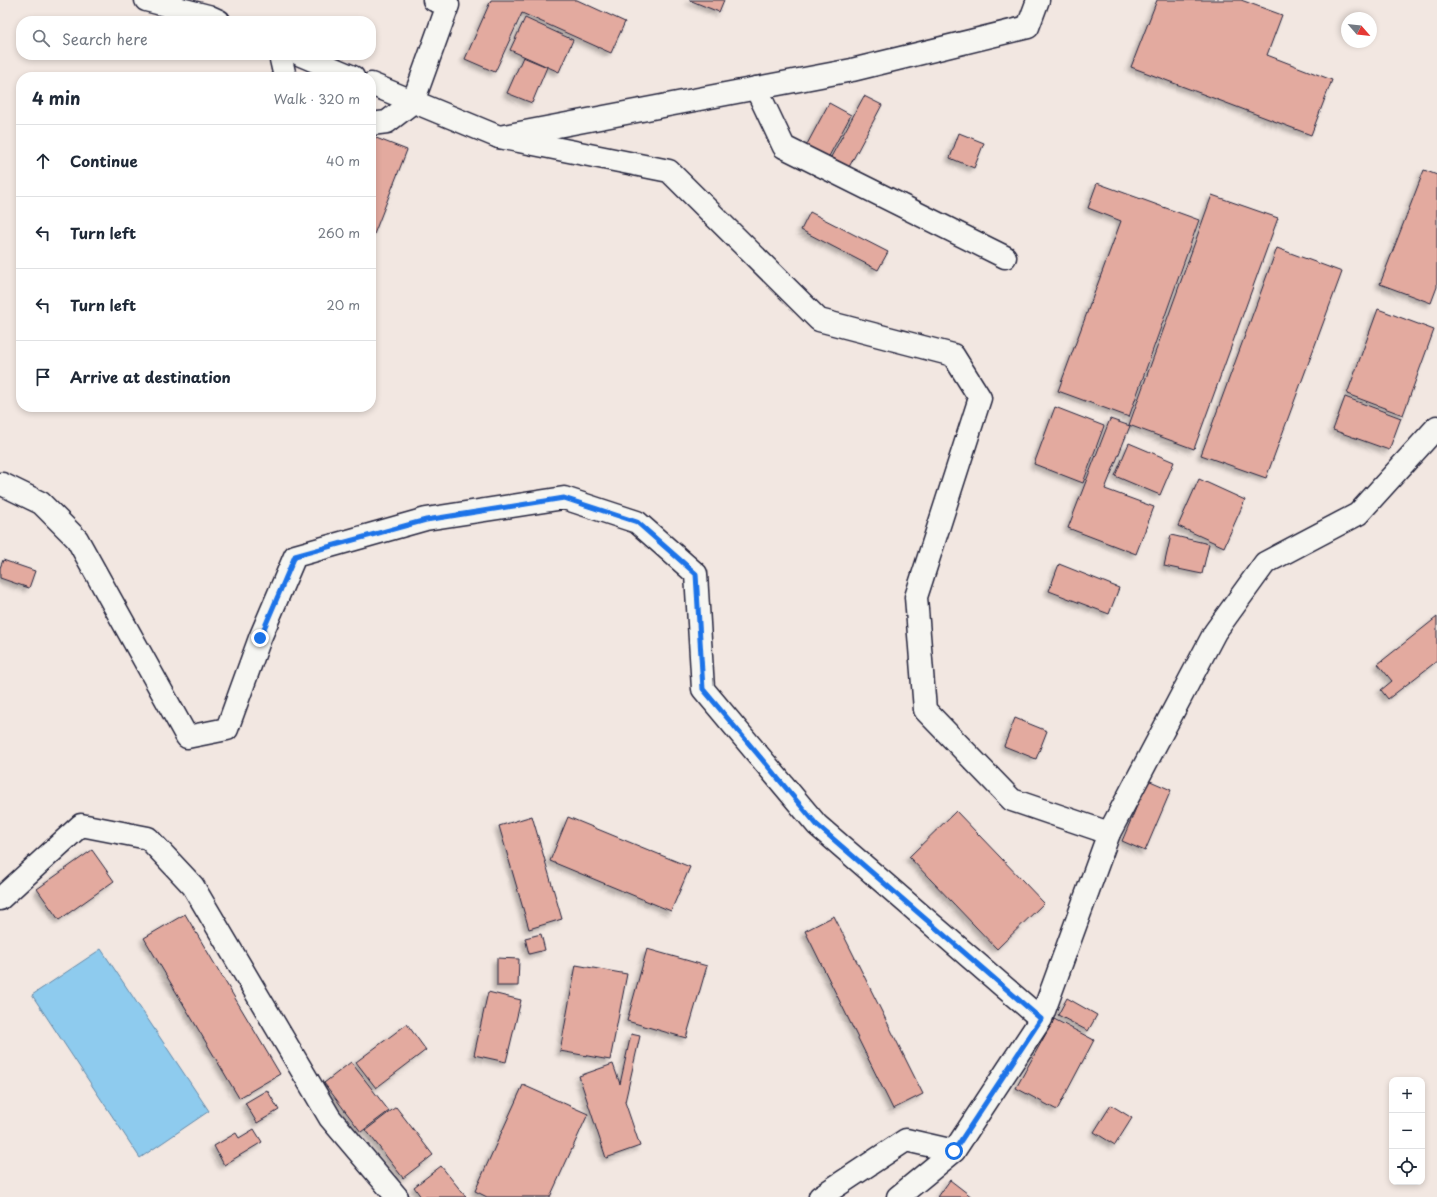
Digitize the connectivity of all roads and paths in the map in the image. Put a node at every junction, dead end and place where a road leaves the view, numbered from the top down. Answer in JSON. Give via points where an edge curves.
{"nodes":[{"id":1,"x":146,"y":0,"type":"edge"},
{"id":2,"x":434,"y":0,"type":"edge"},
{"id":3,"x":1038,"y":0,"type":"edge"},
{"id":4,"x":214,"y":12,"type":"edge"},
{"id":5,"x":281,"y":60,"type":"edge"},
{"id":6,"x":313,"y":60,"type":"edge"},
{"id":7,"x":285,"y":72,"type":"edge"},
{"id":8,"x":342,"y":72,"type":"edge"},
{"id":9,"x":376,"y":86,"type":"edge"},
{"id":10,"x":756,"y":88,"type":"junction"},
{"id":11,"x":413,"y":102,"type":"junction"},
{"id":12,"x":376,"y":123,"type":"edge"},
{"id":13,"x":499,"y":137,"type":"junction"},
{"id":14,"x":1005,"y":257,"type":"dead end"},
{"id":15,"x":1437,"y":427,"type":"edge"},
{"id":16,"x":0,"y":484,"type":"edge"},
{"id":17,"x":1109,"y":833,"type":"junction"},
{"id":18,"x":0,"y":899,"type":"edge"},
{"id":19,"x":1041,"y":1019,"type":"junction"},
{"id":20,"x":954,"y":1151,"type":"junction"},
{"id":21,"x":397,"y":1197,"type":"edge"},
{"id":22,"x":820,"y":1197,"type":"edge"},
{"id":23,"x":898,"y":1197,"type":"edge"}],
"edges":[{"from":1,"to":4,"type":"street"},
{"from":2,"to":11,"type":"street","via":[[448,5]]},
{"from":3,"to":10,"type":"street","via":[[1028,27],[852,70]]},
{"from":5,"to":7,"type":"street"},
{"from":6,"to":8,"type":"street"},
{"from":9,"to":11,"type":"street"},
{"from":10,"to":13,"type":"street"},
{"from":10,"to":14,"type":"street","via":[[784,147]]},
{"from":11,"to":12,"type":"street","via":[[387,122]]},
{"from":11,"to":13,"type":"street"},
{"from":13,"to":17,"type":"street","via":[[669,171],[819,320],[953,354],[980,398],[916,597],[925,710],[1012,800]]},
{"from":15,"to":17,"type":"street","via":[[1358,514],[1265,563],[1215,632]]},
{"from":16,"to":19,"type":"street","via":[[41,502],[77,539],[187,737],[228,729],[260,638],[295,556],[426,520],[564,498],[637,522],[696,574],[703,689],[817,825]]},
{"from":17,"to":19,"type":"street"},
{"from":18,"to":21,"type":"street","via":[[81,825],[148,838],[193,886],[330,1118]]},
{"from":19,"to":20,"type":"street"},
{"from":20,"to":22,"type":"street","via":[[906,1140]]},
{"from":20,"to":23,"type":"street"}]}
